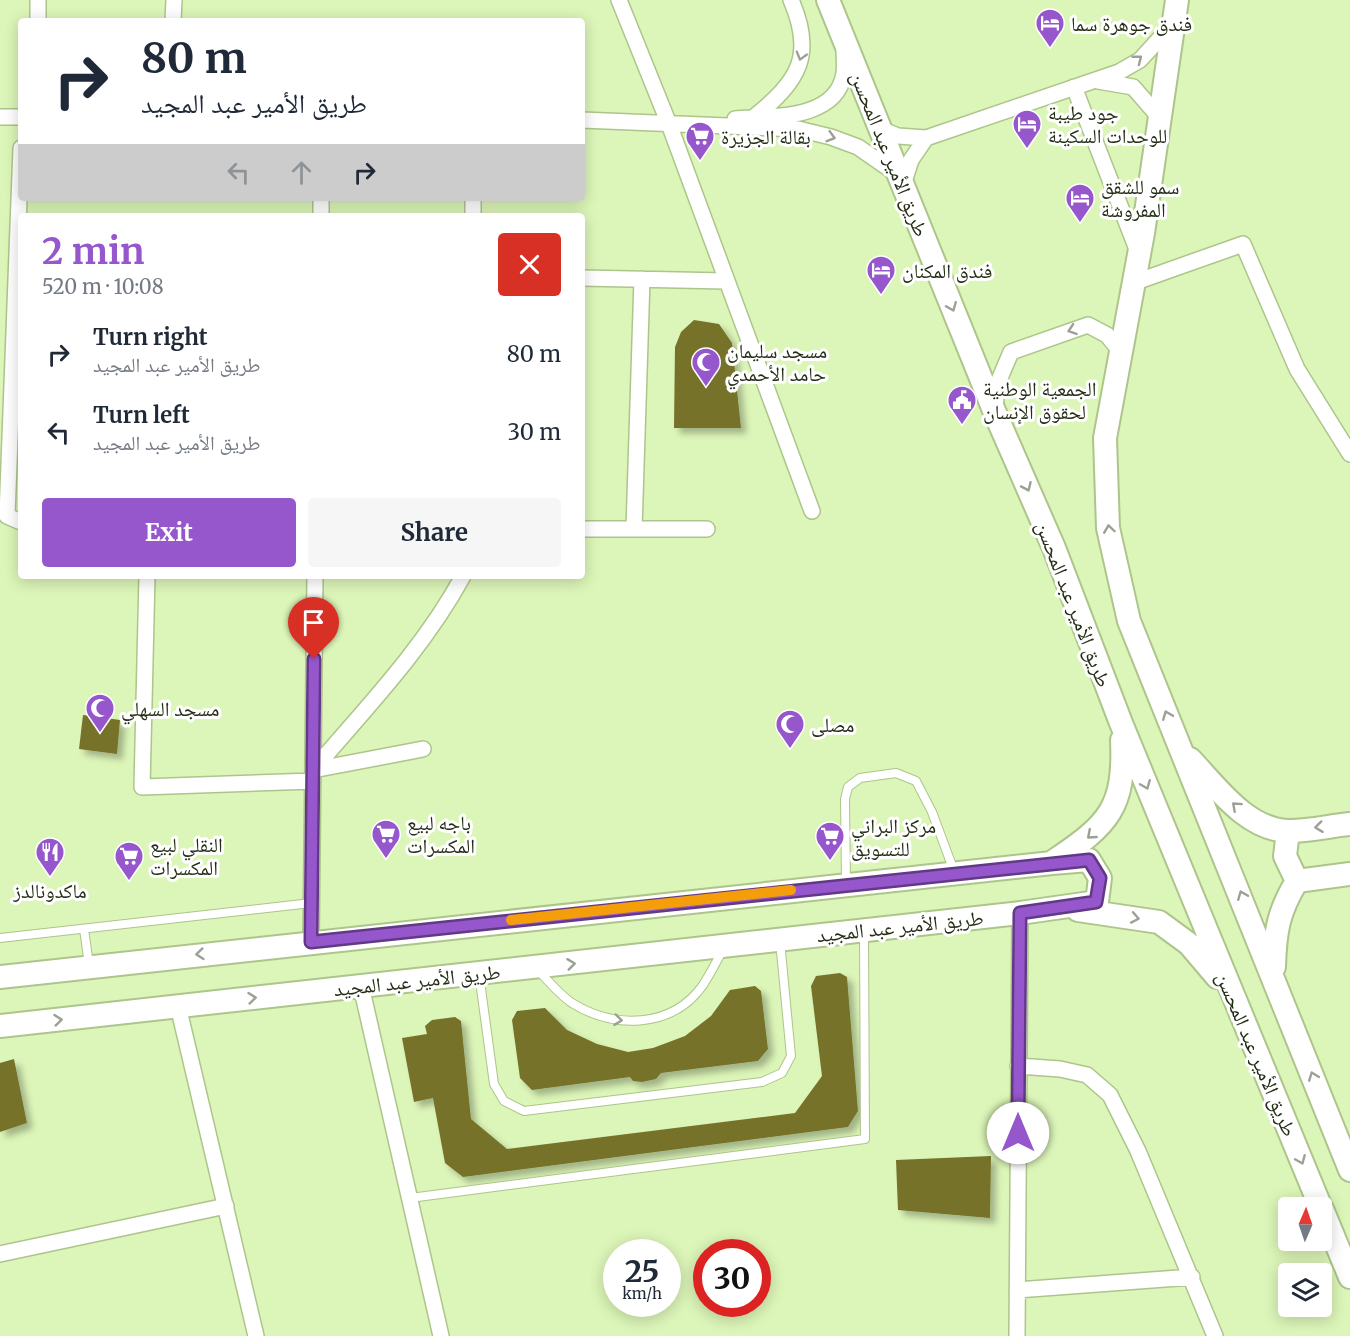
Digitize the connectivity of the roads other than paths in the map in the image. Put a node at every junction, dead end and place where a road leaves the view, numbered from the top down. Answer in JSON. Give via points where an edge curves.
{"nodes":[{"id":1,"x":38,"y":0,"type":"edge"},
{"id":2,"x":174,"y":0,"type":"edge"},
{"id":3,"x":619,"y":0,"type":"edge"},
{"id":4,"x":791,"y":0,"type":"edge"},
{"id":5,"x":828,"y":0,"type":"edge"},
{"id":6,"x":1177,"y":0,"type":"edge"},
{"id":7,"x":39,"y":18,"type":"edge"},
{"id":8,"x":174,"y":18,"type":"edge"},
{"id":9,"x":1173,"y":25,"type":"junction"},
{"id":10,"x":843,"y":36,"type":"junction"},
{"id":11,"x":1095,"y":80,"type":"junction"},
{"id":12,"x":1074,"y":87,"type":"junction"},
{"id":13,"x":0,"y":117,"type":"edge"},
{"id":14,"x":18,"y":117,"type":"edge"},
{"id":15,"x":754,"y":117,"type":"junction"},
{"id":16,"x":1160,"y":118,"type":"junction"},
{"id":17,"x":585,"y":120,"type":"edge"},
{"id":18,"x":669,"y":124,"type":"junction"},
{"id":19,"x":878,"y":128,"type":"junction"},
{"id":20,"x":926,"y":138,"type":"junction"},
{"id":21,"x":901,"y":180,"type":"junction"},
{"id":22,"x":1139,"y":253,"type":"junction"},
{"id":23,"x":585,"y":278,"type":"edge"},
{"id":24,"x":642,"y":279,"type":"junction"},
{"id":25,"x":726,"y":281,"type":"junction"},
{"id":26,"x":1133,"y":283,"type":"junction"},
{"id":27,"x":18,"y":284,"type":"edge"},
{"id":28,"x":1119,"y":350,"type":"junction"},
{"id":29,"x":995,"y":413,"type":"junction"},
{"id":30,"x":1350,"y":454,"type":"edge"},
{"id":31,"x":812,"y":511,"type":"dead end"},
{"id":32,"x":18,"y":521,"type":"edge"},
{"id":33,"x":585,"y":529,"type":"edge"},
{"id":34,"x":634,"y":529,"type":"junction"},
{"id":35,"x":707,"y":529,"type":"dead end"},
{"id":36,"x":147,"y":579,"type":"edge"},
{"id":37,"x":315,"y":579,"type":"edge"},
{"id":38,"x":461,"y":579,"type":"edge"},
{"id":39,"x":1121,"y":723,"type":"junction"},
{"id":40,"x":1180,"y":748,"type":"junction"},
{"id":41,"x":423,"y":749,"type":"dead end"},
{"id":42,"x":313,"y":775,"type":"junction"},
{"id":43,"x":1350,"y":824,"type":"edge"},
{"id":44,"x":1288,"y":831,"type":"junction"},
{"id":45,"x":1052,"y":863,"type":"junction"},
{"id":46,"x":954,"y":873,"type":"junction"},
{"id":47,"x":1350,"y":874,"type":"edge"},
{"id":48,"x":1297,"y":881,"type":"junction"},
{"id":49,"x":846,"y":884,"type":"junction"},
{"id":50,"x":312,"y":903,"type":"junction"},
{"id":51,"x":1056,"y":908,"type":"junction"},
{"id":52,"x":1020,"y":913,"type":"junction"},
{"id":53,"x":84,"y":928,"type":"junction"},
{"id":54,"x":864,"y":930,"type":"junction"},
{"id":55,"x":0,"y":938,"type":"edge"},
{"id":56,"x":780,"y":939,"type":"junction"},
{"id":57,"x":311,"y":942,"type":"junction"},
{"id":58,"x":726,"y":945,"type":"junction"},
{"id":59,"x":89,"y":967,"type":"junction"},
{"id":60,"x":536,"y":968,"type":"junction"},
{"id":61,"x":479,"y":973,"type":"junction"},
{"id":62,"x":1273,"y":975,"type":"junction"},
{"id":63,"x":0,"y":976,"type":"edge"},
{"id":64,"x":361,"y":986,"type":"junction"},
{"id":65,"x":1231,"y":994,"type":"junction"},
{"id":66,"x":178,"y":1006,"type":"junction"},
{"id":67,"x":0,"y":1026,"type":"edge"},
{"id":68,"x":1018,"y":1066,"type":"junction"},
{"id":69,"x":1350,"y":1170,"type":"edge"},
{"id":70,"x":1316,"y":1197,"type":"edge"},
{"id":71,"x":410,"y":1198,"type":"junction"},
{"id":72,"x":226,"y":1206,"type":"junction"},
{"id":73,"x":1332,"y":1234,"type":"edge"},
{"id":74,"x":0,"y":1254,"type":"edge"},
{"id":75,"x":1192,"y":1277,"type":"junction"},
{"id":76,"x":1350,"y":1277,"type":"edge"},
{"id":77,"x":1017,"y":1290,"type":"junction"},
{"id":78,"x":256,"y":1336,"type":"edge"},
{"id":79,"x":441,"y":1336,"type":"edge"},
{"id":80,"x":1017,"y":1336,"type":"edge"},
{"id":81,"x":1215,"y":1336,"type":"edge"}],
"edges":[{"from":1,"to":7,"type":"street"},
{"from":2,"to":8,"type":"street"},
{"from":3,"to":18,"type":"street"},
{"from":4,"to":15,"type":"street","one_way":true,"via":[[801,24],[804,52],[792,79]]},
{"from":5,"to":10,"type":"main road","name":"طريق الأمير عبد المحسن"},
{"from":6,"to":9,"type":"main road"},
{"from":11,"to":9,"type":"street","one_way":true,"via":[[1140,60]]},
{"from":9,"to":16,"type":"main road"},
{"from":10,"to":15,"type":"street","via":[[844,74],[836,94],[819,108]]},
{"from":10,"to":19,"type":"main road","name":"طريق الأمير عبد المحسن"},
{"from":11,"to":12,"type":"street"},
{"from":11,"to":16,"type":"street","via":[[1132,87]]},
{"from":12,"to":20,"type":"street"},
{"from":12,"to":22,"type":"street"},
{"from":13,"to":14,"type":"street"},
{"from":15,"to":18,"type":"street"},
{"from":16,"to":22,"type":"main road"},
{"from":17,"to":18,"type":"street"},
{"from":18,"to":21,"type":"street","one_way":true,"via":[[798,129],[858,147]]},
{"from":18,"to":25,"type":"street"},
{"from":19,"to":20,"type":"street","via":[[898,136]]},
{"from":19,"to":21,"type":"main road","name":"طريق الأمير عبد المحسن"},
{"from":20,"to":21,"type":"street"},
{"from":21,"to":29,"type":"main road","name":"طريق الأمير عبد المحسن","one_way":true},
{"from":22,"to":26,"type":"main road"},
{"from":23,"to":24,"type":"street"},
{"from":24,"to":25,"type":"street"},
{"from":24,"to":34,"type":"street"},
{"from":25,"to":31,"type":"street"},
{"from":26,"to":28,"type":"main road"},
{"from":26,"to":30,"type":"street","via":[[1243,244],[1297,369]]},
{"from":27,"to":32,"type":"street","via":[[8,516]]},
{"from":28,"to":29,"type":"street","one_way":true,"via":[[1107,335],[1088,325],[1011,352],[998,386]]},
{"from":40,"to":28,"type":"main road","one_way":true,"via":[[1130,621],[1108,528],[1105,438]]},
{"from":29,"to":39,"type":"main road","name":"طريق الأمير عبد المحسن","one_way":true,"via":[[1054,548]]},
{"from":33,"to":34,"type":"street"},
{"from":34,"to":35,"type":"street"},
{"from":36,"to":42,"type":"street","via":[[142,787]]},
{"from":37,"to":42,"type":"street"},
{"from":38,"to":42,"type":"street","via":[[391,680]]},
{"from":39,"to":45,"type":"main road","one_way":true,"via":[[1123,773],[1117,800],[1102,825]]},
{"from":39,"to":65,"type":"main road","name":"طريق الأمير عبد المحسن","one_way":true},
{"from":44,"to":40,"type":"main road","one_way":true,"via":[[1260,823],[1239,810]]},
{"from":62,"to":40,"type":"main road","one_way":true},
{"from":41,"to":42,"type":"street"},
{"from":42,"to":50,"type":"street"},
{"from":43,"to":44,"type":"main road","one_way":true},
{"from":44,"to":48,"type":"main road","via":[[1285,856]]},
{"from":45,"to":46,"type":"main road","name":"طريق الأمير عبد المجيد"},
{"from":45,"to":51,"type":"main road","name":"طريق الأمير عبد المجيد","via":[[1089,860],[1100,878],[1096,902]]},
{"from":46,"to":49,"type":"main road","name":"طريق الأمير عبد المجيد"},
{"from":46,"to":49,"type":"lane","via":[[924,794],[916,781],[896,773],[860,778],[848,787]]},
{"from":47,"to":48,"type":"main road"},
{"from":48,"to":62,"type":"main road","via":[[1275,926]]},
{"from":49,"to":57,"type":"main road","name":"طريق الأمير عبد المجيد"},
{"from":50,"to":53,"type":"lane"},
{"from":50,"to":57,"type":"street"},
{"from":51,"to":52,"type":"main road","name":"طريق الأمير عبد المجيد"},
{"from":51,"to":65,"type":"main road","one_way":true,"via":[[1108,912],[1159,922],[1189,944]]},
{"from":52,"to":54,"type":"main road","name":"طريق الأمير عبد المجيد"},
{"from":52,"to":68,"type":"street"},
{"from":53,"to":55,"type":"lane"},
{"from":53,"to":59,"type":"lane"},
{"from":54,"to":56,"type":"main road","name":"طريق الأمير عبد المجيد"},
{"from":54,"to":71,"type":"lane","via":[[865,1139]]},
{"from":56,"to":58,"type":"main road","name":"طريق الأمير عبد المجيد"},
{"from":56,"to":61,"type":"lane","via":[[791,1056],[782,1073],[762,1082],[524,1111],[504,1101],[494,1084]]},
{"from":57,"to":59,"type":"main road","name":"طريق الأمير عبد المجيد","one_way":true},
{"from":60,"to":58,"type":"main road","name":"طريق الأمير عبد المجيد","one_way":true},
{"from":60,"to":58,"type":"lane","one_way":true,"via":[[569,1002],[599,1018],[635,1022],[663,1017],[683,1005],[702,987]]},
{"from":59,"to":63,"type":"main road","name":"طريق الأمير عبد المجيد"},
{"from":60,"to":61,"type":"main road","name":"طريق الأمير عبد المجيد"},
{"from":61,"to":64,"type":"main road","name":"طريق الأمير عبد المجيد"},
{"from":69,"to":62,"type":"main road","one_way":true},
{"from":66,"to":64,"type":"main road","name":"طريق الأمير عبد المجيد","one_way":true},
{"from":64,"to":71,"type":"street"},
{"from":65,"to":70,"type":"main road","name":"طريق الأمير عبد المحسن","one_way":true},
{"from":67,"to":66,"type":"main road","name":"طريق الأمير عبد المجيد","one_way":true},
{"from":66,"to":72,"type":"street"},
{"from":68,"to":75,"type":"street","via":[[1087,1075],[1110,1095]]},
{"from":68,"to":77,"type":"street"},
{"from":71,"to":79,"type":"street"},
{"from":72,"to":74,"type":"street"},
{"from":72,"to":78,"type":"street"},
{"from":73,"to":76,"type":"main road","name":"طريق الأمير عبد المحسن"},
{"from":75,"to":77,"type":"street"},
{"from":75,"to":81,"type":"street"},
{"from":77,"to":80,"type":"street"}]}
